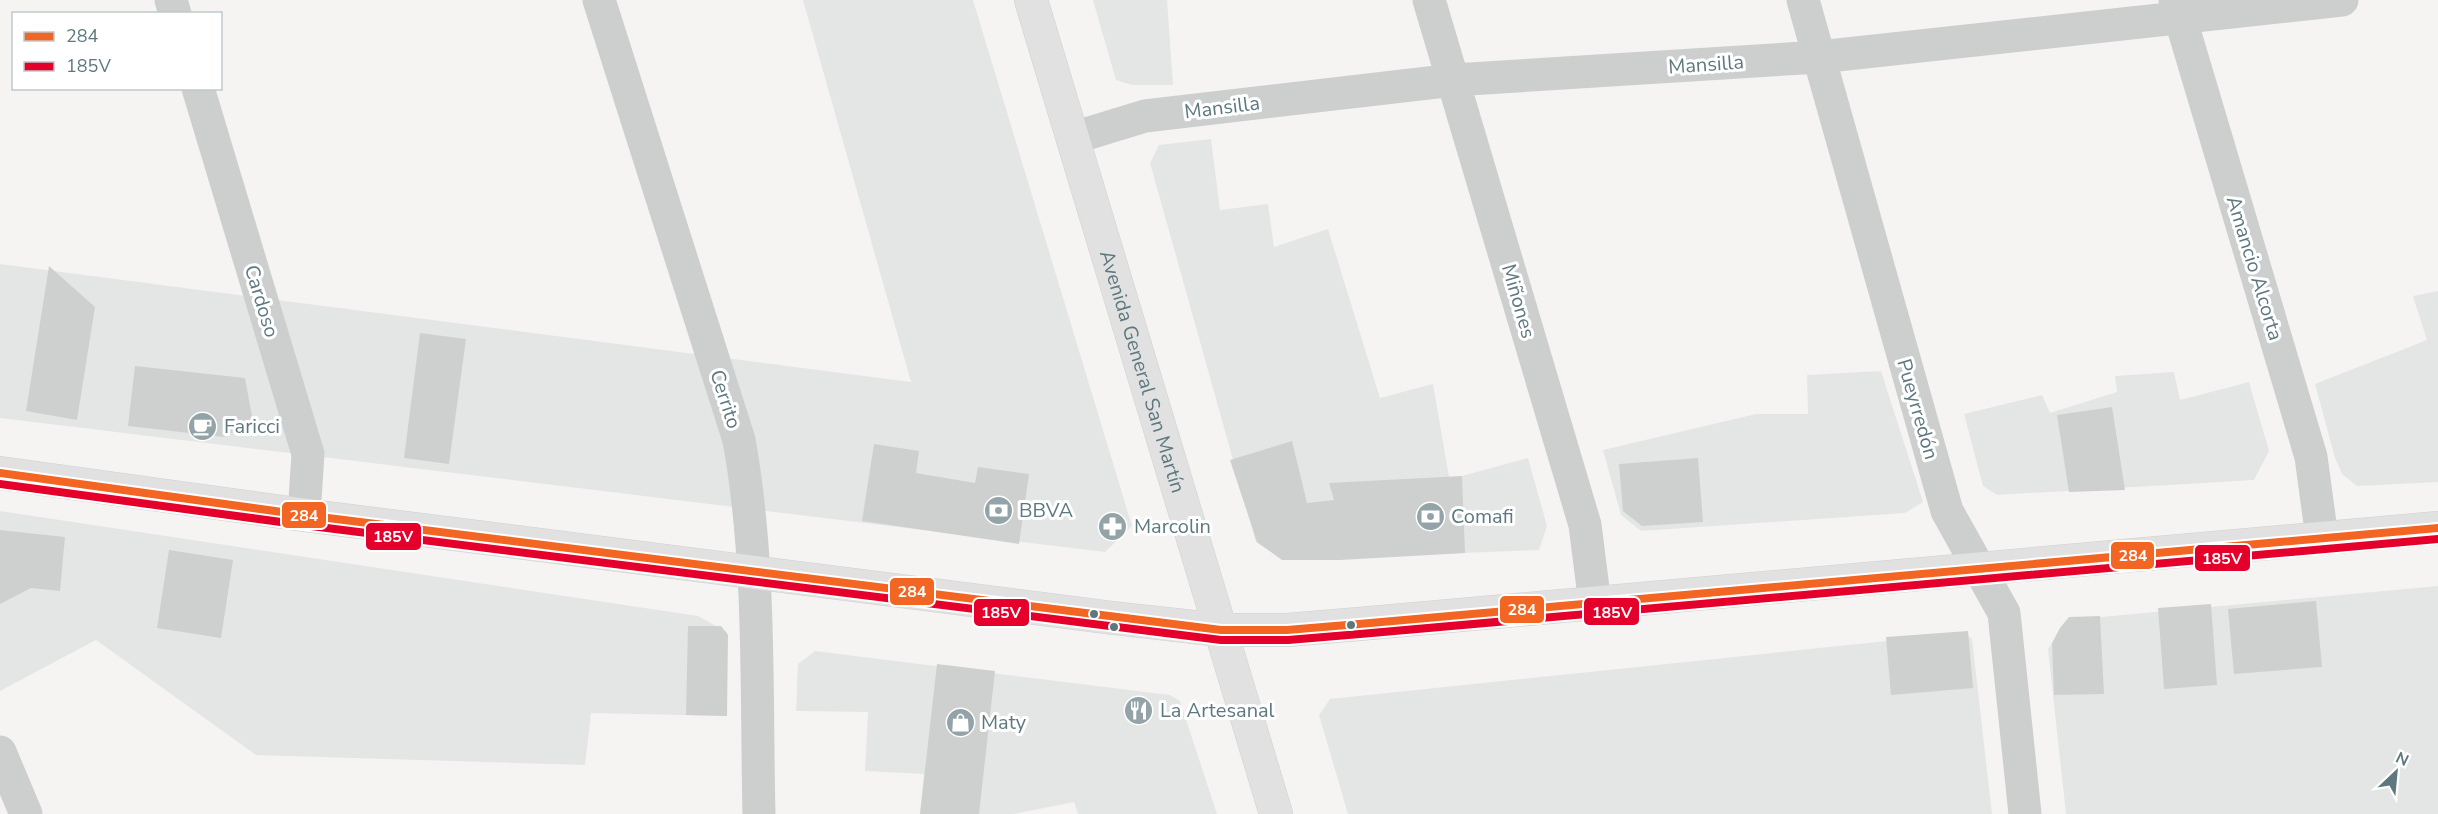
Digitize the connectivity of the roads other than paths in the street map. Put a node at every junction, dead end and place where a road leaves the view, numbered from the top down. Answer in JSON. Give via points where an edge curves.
{"nodes":[{"id":1,"x":599,"y":0,"type":"edge"},
{"id":2,"x":1031,"y":0,"type":"edge"},
{"id":3,"x":1430,"y":0,"type":"edge"},
{"id":4,"x":1803,"y":0,"type":"edge"},
{"id":5,"x":2342,"y":0,"type":"edge"},
{"id":6,"x":2178,"y":9,"type":"edge"},
{"id":7,"x":1819,"y":57,"type":"junction"},
{"id":8,"x":1454,"y":80,"type":"junction"},
{"id":9,"x":199,"y":90,"type":"edge"},
{"id":10,"x":1073,"y":138,"type":"junction"},
{"id":11,"x":0,"y":473,"type":"edge"},
{"id":12,"x":304,"y":515,"type":"junction"},
{"id":13,"x":2438,"y":528,"type":"edge"},
{"id":14,"x":2322,"y":538,"type":"junction"},
{"id":15,"x":1979,"y":568,"type":"junction"},
{"id":16,"x":754,"y":573,"type":"junction"},
{"id":17,"x":1595,"y":604,"type":"junction"},
{"id":18,"x":1221,"y":630,"type":"junction"},
{"id":19,"x":0,"y":752,"type":"edge"},
{"id":20,"x":26,"y":814,"type":"edge"},
{"id":21,"x":759,"y":814,"type":"edge"},
{"id":22,"x":1276,"y":814,"type":"edge"},
{"id":23,"x":2025,"y":814,"type":"edge"}],
"edges":[{"from":1,"to":16,"type":"street","name":"Cerrito","via":[[739,440],[748,488]]},
{"from":2,"to":10,"type":"main road","name":"Avenida General San Martín"},
{"from":3,"to":8,"type":"street","name":"Miñones"},
{"from":4,"to":7,"type":"street","name":"Pueyrredón"},
{"from":5,"to":6,"type":"street","name":"Mansilla"},
{"from":6,"to":7,"type":"street","name":"Mansilla"},
{"from":6,"to":14,"type":"street","name":"Amancio Alcorta","via":[[2311,457]]},
{"from":7,"to":8,"type":"street","name":"Mansilla"},
{"from":7,"to":15,"type":"street","name":"Pueyrredón","via":[[1947,511]]},
{"from":8,"to":10,"type":"street","name":"Mansilla","via":[[1145,116]]},
{"from":8,"to":17,"type":"street","name":"Miñones","via":[[1585,525]]},
{"from":9,"to":12,"type":"street","name":"Cardoso","via":[[308,454]]},
{"from":10,"to":18,"type":"main road","name":"Avenida General San Martín"},
{"from":11,"to":12,"type":"main road"},
{"from":12,"to":16,"type":"main road"},
{"from":13,"to":14,"type":"main road"},
{"from":14,"to":15,"type":"main road"},
{"from":15,"to":17,"type":"main road"},
{"from":15,"to":23,"type":"street","name":"Pueyrredón","via":[[2004,613]]},
{"from":16,"to":18,"type":"main road"},
{"from":16,"to":21,"type":"street","name":"Cerrito"},
{"from":17,"to":18,"type":"main road","via":[[1287,630]]},
{"from":18,"to":22,"type":"main road","name":"Avenida General San Martín"},
{"from":19,"to":20,"type":"street"}]}
